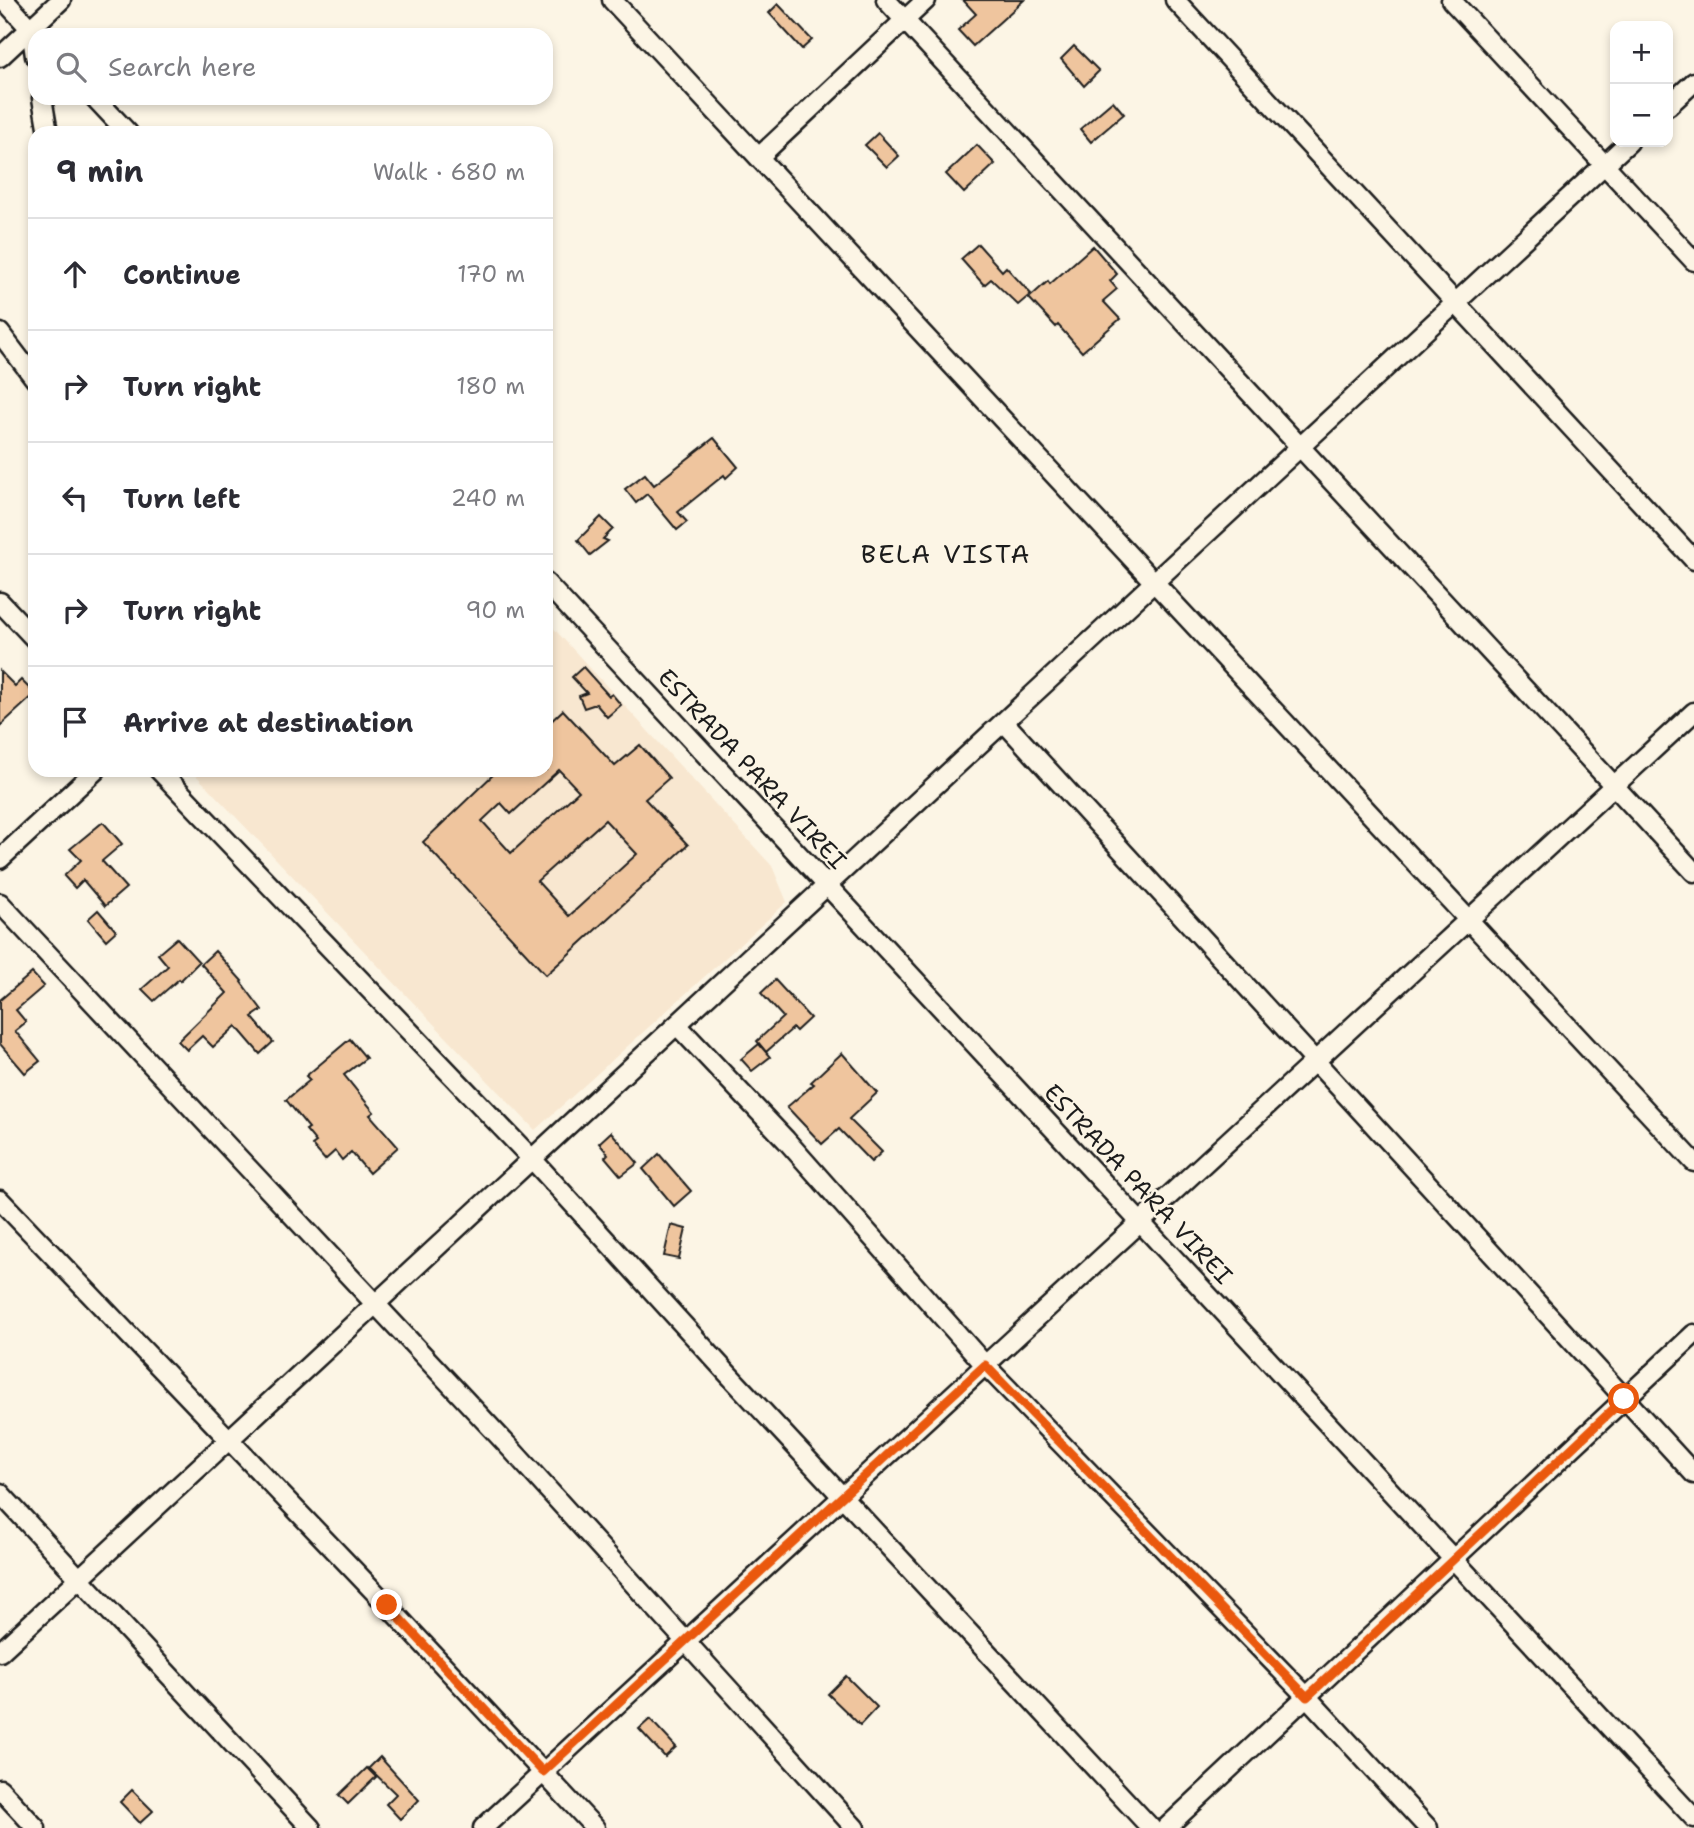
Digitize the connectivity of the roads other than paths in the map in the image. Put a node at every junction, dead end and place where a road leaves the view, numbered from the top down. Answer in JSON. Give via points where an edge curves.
{"nodes":[{"id":1,"x":4,"y":0,"type":"edge"},
{"id":2,"x":61,"y":0,"type":"edge"},
{"id":3,"x":612,"y":0,"type":"edge"},
{"id":4,"x":886,"y":0,"type":"edge"},
{"id":5,"x":926,"y":0,"type":"edge"},
{"id":6,"x":1175,"y":0,"type":"edge"},
{"id":7,"x":1451,"y":0,"type":"edge"},
{"id":8,"x":905,"y":20,"type":"junction"},
{"id":9,"x":30,"y":28,"type":"edge"},
{"id":10,"x":37,"y":28,"type":"edge"},
{"id":11,"x":28,"y":36,"type":"edge"},
{"id":12,"x":0,"y":57,"type":"edge"},
{"id":13,"x":1694,"y":82,"type":"edge"},
{"id":14,"x":1673,"y":101,"type":"edge"},
{"id":15,"x":43,"y":105,"type":"edge"},
{"id":16,"x":102,"y":105,"type":"edge"},
{"id":17,"x":47,"y":126,"type":"edge"},
{"id":18,"x":121,"y":126,"type":"edge"},
{"id":19,"x":1624,"y":147,"type":"edge"},
{"id":20,"x":759,"y":158,"type":"junction"},
{"id":21,"x":1604,"y":165,"type":"junction"},
{"id":22,"x":1694,"y":261,"type":"edge"},
{"id":23,"x":1456,"y":303,"type":"junction"},
{"id":24,"x":0,"y":333,"type":"edge"},
{"id":25,"x":28,"y":370,"type":"edge"},
{"id":26,"x":1300,"y":447,"type":"junction"},
{"id":27,"x":1694,"y":560,"type":"edge"},
{"id":28,"x":1154,"y":582,"type":"junction"},
{"id":29,"x":553,"y":591,"type":"edge"},
{"id":30,"x":0,"y":602,"type":"edge"},
{"id":31,"x":28,"y":632,"type":"edge"},
{"id":32,"x":1694,"y":712,"type":"edge"},
{"id":33,"x":1004,"y":722,"type":"junction"},
{"id":34,"x":88,"y":777,"type":"edge"},
{"id":35,"x":166,"y":777,"type":"edge"},
{"id":36,"x":1614,"y":786,"type":"junction"},
{"id":37,"x":0,"y":859,"type":"edge"},
{"id":38,"x":1694,"y":872,"type":"edge"},
{"id":39,"x":827,"y":886,"type":"junction"},
{"id":40,"x":0,"y":903,"type":"edge"},
{"id":41,"x":1468,"y":919,"type":"junction"},
{"id":42,"x":677,"y":1025,"type":"junction"},
{"id":43,"x":1314,"y":1061,"type":"junction"},
{"id":44,"x":532,"y":1159,"type":"junction"},
{"id":45,"x":1694,"y":1162,"type":"edge"},
{"id":46,"x":0,"y":1200,"type":"edge"},
{"id":47,"x":1140,"y":1222,"type":"junction"},
{"id":48,"x":375,"y":1305,"type":"junction"},
{"id":49,"x":1694,"y":1334,"type":"edge"},
{"id":50,"x":985,"y":1365,"type":"junction"},
{"id":51,"x":1624,"y":1399,"type":"junction"},
{"id":52,"x":229,"y":1440,"type":"junction"},
{"id":53,"x":1694,"y":1474,"type":"edge"},
{"id":54,"x":0,"y":1493,"type":"edge"},
{"id":55,"x":842,"y":1497,"type":"junction"},
{"id":56,"x":1453,"y":1560,"type":"junction"},
{"id":57,"x":79,"y":1579,"type":"junction"},
{"id":58,"x":686,"y":1641,"type":"junction"},
{"id":59,"x":0,"y":1652,"type":"edge"},
{"id":60,"x":1307,"y":1697,"type":"junction"},
{"id":61,"x":543,"y":1772,"type":"junction"},
{"id":62,"x":0,"y":1789,"type":"edge"},
{"id":63,"x":1694,"y":1818,"type":"edge"},
{"id":64,"x":36,"y":1828,"type":"edge"},
{"id":65,"x":311,"y":1828,"type":"edge"},
{"id":66,"x":482,"y":1828,"type":"edge"},
{"id":67,"x":595,"y":1828,"type":"edge"},
{"id":68,"x":855,"y":1828,"type":"edge"},
{"id":69,"x":1151,"y":1828,"type":"edge"},
{"id":70,"x":1166,"y":1828,"type":"edge"},
{"id":71,"x":1428,"y":1828,"type":"edge"}],
"edges":[{"from":1,"to":9,"type":"street"},
{"from":2,"to":10,"type":"street"},
{"from":3,"to":20,"type":"street"},
{"from":4,"to":8,"type":"street"},
{"from":5,"to":8,"type":"street"},
{"from":6,"to":23,"type":"street"},
{"from":7,"to":21,"type":"street"},
{"from":8,"to":20,"type":"street"},
{"from":8,"to":26,"type":"street"},
{"from":11,"to":12,"type":"street"},
{"from":13,"to":14,"type":"street"},
{"from":15,"to":17,"type":"street"},
{"from":16,"to":18,"type":"street"},
{"from":19,"to":21,"type":"street"},
{"from":20,"to":28,"type":"street"},
{"from":21,"to":22,"type":"street"},
{"from":21,"to":23,"type":"street"},
{"from":23,"to":26,"type":"street"},
{"from":23,"to":27,"type":"street"},
{"from":24,"to":25,"type":"street"},
{"from":26,"to":28,"type":"street"},
{"from":26,"to":36,"type":"street"},
{"from":28,"to":33,"type":"street"},
{"from":28,"to":41,"type":"street"},
{"from":29,"to":39,"type":"street","name":"ESTRADA PARA VIREI"},
{"from":30,"to":31,"type":"street"},
{"from":32,"to":36,"type":"street"},
{"from":33,"to":39,"type":"street"},
{"from":33,"to":43,"type":"street"},
{"from":34,"to":37,"type":"street"},
{"from":35,"to":44,"type":"street"},
{"from":36,"to":38,"type":"street"},
{"from":36,"to":41,"type":"street"},
{"from":39,"to":42,"type":"street"},
{"from":39,"to":47,"type":"street","name":"ESTRADA PARA VIREI"},
{"from":40,"to":48,"type":"street"},
{"from":41,"to":43,"type":"street"},
{"from":41,"to":45,"type":"street"},
{"from":42,"to":44,"type":"street"},
{"from":42,"to":50,"type":"street","via":[[786,1140]]},
{"from":43,"to":47,"type":"street"},
{"from":43,"to":51,"type":"street"},
{"from":44,"to":48,"type":"street"},
{"from":44,"to":55,"type":"street"},
{"from":46,"to":52,"type":"street"},
{"from":47,"to":50,"type":"street"},
{"from":47,"to":56,"type":"street","name":"ESTRADA PARA VIREI"},
{"from":48,"to":52,"type":"street"},
{"from":48,"to":58,"type":"street"},
{"from":49,"to":51,"type":"street"},
{"from":50,"to":55,"type":"street"},
{"from":50,"to":60,"type":"street"},
{"from":51,"to":53,"type":"street"},
{"from":51,"to":56,"type":"street"},
{"from":52,"to":57,"type":"street"},
{"from":52,"to":61,"type":"street"},
{"from":54,"to":57,"type":"street"},
{"from":55,"to":58,"type":"street"},
{"from":55,"to":69,"type":"street"},
{"from":56,"to":60,"type":"street"},
{"from":56,"to":63,"type":"street","name":"ESTRADA PARA VIREI"},
{"from":57,"to":59,"type":"street"},
{"from":57,"to":65,"type":"street"},
{"from":58,"to":61,"type":"street"},
{"from":58,"to":68,"type":"street"},
{"from":60,"to":70,"type":"street"},
{"from":60,"to":71,"type":"street"},
{"from":61,"to":66,"type":"street"},
{"from":61,"to":67,"type":"street"},
{"from":62,"to":64,"type":"street"}]}
